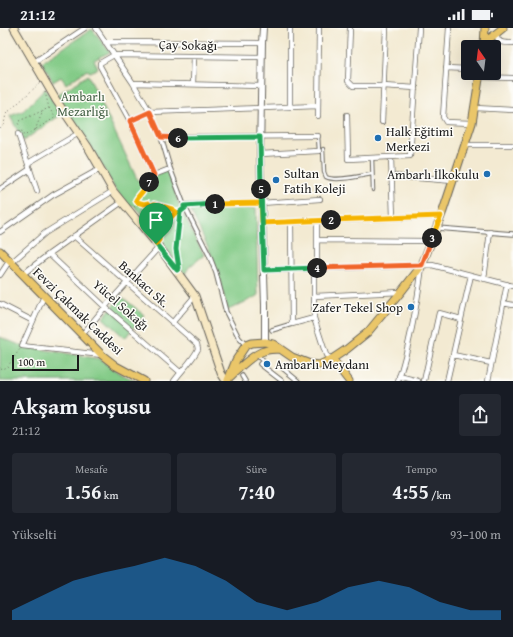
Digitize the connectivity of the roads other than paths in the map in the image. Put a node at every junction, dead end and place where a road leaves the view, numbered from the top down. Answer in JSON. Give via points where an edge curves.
{"nodes":[{"id":1,"x":14,"y":28,"type":"edge"},
{"id":2,"x":85,"y":28,"type":"edge"},
{"id":3,"x":96,"y":28,"type":"edge"},
{"id":4,"x":264,"y":28,"type":"edge"},
{"id":5,"x":290,"y":28,"type":"edge"},
{"id":6,"x":319,"y":28,"type":"edge"},
{"id":7,"x":350,"y":28,"type":"edge"},
{"id":8,"x":386,"y":28,"type":"edge"},
{"id":9,"x":419,"y":28,"type":"edge"},
{"id":10,"x":448,"y":28,"type":"edge"},
{"id":11,"x":485,"y":28,"type":"edge"},
{"id":12,"x":503,"y":28,"type":"edge"},
{"id":13,"x":496,"y":33,"type":"junction"},
{"id":14,"x":484,"y":40,"type":"edge"},
{"id":15,"x":489,"y":40,"type":"edge"},
{"id":16,"x":106,"y":42,"type":"junction"},
{"id":17,"x":262,"y":42,"type":"junction"},
{"id":18,"x":513,"y":43,"type":"edge"},
{"id":19,"x":114,"y":55,"type":"junction"},
{"id":20,"x":194,"y":56,"type":"junction"},
{"id":21,"x":262,"y":58,"type":"junction"},
{"id":22,"x":34,"y":62,"type":"junction"},
{"id":23,"x":446,"y":68,"type":"junction"},
{"id":24,"x":461,"y":69,"type":"edge"},
{"id":25,"x":501,"y":77,"type":"edge"},
{"id":26,"x":513,"y":78,"type":"edge"},
{"id":27,"x":479,"y":80,"type":"edge"},
{"id":28,"x":133,"y":83,"type":"junction"},
{"id":29,"x":193,"y":84,"type":"junction"},
{"id":30,"x":262,"y":86,"type":"junction"},
{"id":31,"x":383,"y":86,"type":"junction"},
{"id":32,"x":416,"y":88,"type":"junction"},
{"id":33,"x":318,"y":106,"type":"junction"},
{"id":34,"x":290,"y":107,"type":"junction"},
{"id":35,"x":475,"y":108,"type":"junction"},
{"id":36,"x":260,"y":109,"type":"junction"},
{"id":37,"x":513,"y":110,"type":"edge"},
{"id":38,"x":150,"y":112,"type":"junction"},
{"id":39,"x":347,"y":114,"type":"dead end"},
{"id":40,"x":318,"y":116,"type":"dead end"},
{"id":41,"x":130,"y":121,"type":"junction"},
{"id":42,"x":382,"y":122,"type":"dead end"},
{"id":43,"x":472,"y":123,"type":"junction"},
{"id":44,"x":79,"y":133,"type":"junction"},
{"id":45,"x":18,"y":134,"type":"dead end"},
{"id":46,"x":318,"y":136,"type":"joint"},
{"id":47,"x":161,"y":137,"type":"junction"},
{"id":48,"x":260,"y":137,"type":"junction"},
{"id":49,"x":466,"y":144,"type":"junction"},
{"id":50,"x":513,"y":145,"type":"edge"},
{"id":51,"x":321,"y":150,"type":"junction"},
{"id":52,"x":260,"y":154,"type":"junction"},
{"id":53,"x":391,"y":157,"type":"junction"},
{"id":54,"x":372,"y":158,"type":"junction"},
{"id":55,"x":28,"y":163,"type":"junction"},
{"id":56,"x":30,"y":169,"type":"junction"},
{"id":57,"x":100,"y":169,"type":"junction"},
{"id":58,"x":167,"y":170,"type":"dead end"},
{"id":59,"x":372,"y":174,"type":"junction"},
{"id":60,"x":393,"y":176,"type":"junction"},
{"id":61,"x":453,"y":181,"type":"junction"},
{"id":62,"x":0,"y":190,"type":"edge"},
{"id":63,"x":373,"y":190,"type":"dead end"},
{"id":64,"x":37,"y":191,"type":"dead end"},
{"id":65,"x":113,"y":191,"type":"junction"},
{"id":66,"x":320,"y":199,"type":"dead end"},
{"id":67,"x":122,"y":202,"type":"junction"},
{"id":68,"x":261,"y":203,"type":"junction"},
{"id":69,"x":184,"y":206,"type":"junction"},
{"id":70,"x":441,"y":216,"type":"junction"},
{"id":71,"x":393,"y":218,"type":"junction"},
{"id":72,"x":317,"y":221,"type":"junction"},
{"id":73,"x":291,"y":222,"type":"junction"},
{"id":74,"x":262,"y":223,"type":"junction"},
{"id":75,"x":437,"y":228,"type":"junction"},
{"id":76,"x":0,"y":232,"type":"edge"},
{"id":77,"x":490,"y":232,"type":"junction"},
{"id":78,"x":513,"y":234,"type":"edge"},
{"id":79,"x":74,"y":236,"type":"junction"},
{"id":80,"x":317,"y":240,"type":"junction"},
{"id":81,"x":431,"y":241,"type":"junction"},
{"id":82,"x":158,"y":245,"type":"junction"},
{"id":83,"x":0,"y":251,"type":"edge"},
{"id":84,"x":49,"y":254,"type":"junction"},
{"id":85,"x":11,"y":261,"type":"junction"},
{"id":86,"x":422,"y":265,"type":"junction"},
{"id":87,"x":314,"y":268,"type":"junction"},
{"id":88,"x":292,"y":269,"type":"junction"},
{"id":89,"x":264,"y":270,"type":"junction"},
{"id":90,"x":23,"y":274,"type":"junction"},
{"id":91,"x":471,"y":274,"type":"junction"},
{"id":92,"x":0,"y":275,"type":"edge"},
{"id":93,"x":484,"y":278,"type":"junction"},
{"id":94,"x":127,"y":283,"type":"junction"},
{"id":95,"x":507,"y":284,"type":"junction"},
{"id":96,"x":513,"y":286,"type":"edge"},
{"id":97,"x":401,"y":292,"type":"junction"},
{"id":98,"x":44,"y":296,"type":"junction"},
{"id":99,"x":195,"y":296,"type":"junction"},
{"id":100,"x":314,"y":296,"type":"junction"},
{"id":101,"x":503,"y":303,"type":"junction"},
{"id":102,"x":0,"y":304,"type":"edge"},
{"id":103,"x":513,"y":305,"type":"edge"},
{"id":104,"x":105,"y":307,"type":"junction"},
{"id":105,"x":314,"y":318,"type":"junction"},
{"id":106,"x":461,"y":319,"type":"junction"},
{"id":107,"x":33,"y":321,"type":"junction"},
{"id":108,"x":172,"y":323,"type":"junction"},
{"id":109,"x":292,"y":324,"type":"junction"},
{"id":110,"x":272,"y":330,"type":"dead end"},
{"id":111,"x":82,"y":335,"type":"junction"},
{"id":112,"x":265,"y":342,"type":"junction"},
{"id":113,"x":247,"y":346,"type":"junction"},
{"id":114,"x":280,"y":349,"type":"junction"},
{"id":115,"x":259,"y":354,"type":"junction"},
{"id":116,"x":453,"y":354,"type":"junction"},
{"id":117,"x":102,"y":355,"type":"junction"},
{"id":118,"x":332,"y":359,"type":"junction"},
{"id":119,"x":491,"y":363,"type":"junction"},
{"id":120,"x":280,"y":366,"type":"dead end"},
{"id":121,"x":180,"y":372,"type":"junction"},
{"id":122,"x":242,"y":376,"type":"dead end"},
{"id":123,"x":398,"y":379,"type":"edge"},
{"id":124,"x":144,"y":381,"type":"edge"},
{"id":125,"x":174,"y":381,"type":"edge"},
{"id":126,"x":227,"y":381,"type":"edge"},
{"id":127,"x":245,"y":381,"type":"edge"},
{"id":128,"x":282,"y":381,"type":"edge"},
{"id":129,"x":298,"y":381,"type":"edge"},
{"id":130,"x":349,"y":381,"type":"edge"},
{"id":131,"x":418,"y":381,"type":"edge"},
{"id":132,"x":424,"y":381,"type":"edge"},
{"id":133,"x":447,"y":381,"type":"edge"},
{"id":134,"x":488,"y":381,"type":"edge"}],
"edges":[{"from":1,"to":22,"type":"main road"},
{"from":2,"to":22,"type":"street"},
{"from":3,"to":16,"type":"street"},
{"from":4,"to":17,"type":"street"},
{"from":5,"to":34,"type":"street"},
{"from":6,"to":33,"type":"street"},
{"from":7,"to":31,"type":"street","via":[[349,84]]},
{"from":8,"to":31,"type":"street"},
{"from":9,"to":32,"type":"street"},
{"from":10,"to":23,"type":"street"},
{"from":11,"to":14,"type":"main road"},
{"from":12,"to":13,"type":"main road"},
{"from":13,"to":15,"type":"main road"},
{"from":13,"to":18,"type":"street","via":[[497,39],[502,43]]},
{"from":16,"to":17,"type":"street"},
{"from":16,"to":19,"type":"street"},
{"from":17,"to":21,"type":"street"},
{"from":19,"to":20,"type":"street","name":"Çay Sokağı"},
{"from":19,"to":28,"type":"street"},
{"from":19,"to":41,"type":"street","via":[[100,63],[100,66]]},
{"from":20,"to":21,"type":"street","name":"Çay Sokağı"},
{"from":20,"to":29,"type":"street"},
{"from":21,"to":30,"type":"street"},
{"from":22,"to":44,"type":"main road"},
{"from":23,"to":24,"type":"street"},
{"from":23,"to":43,"type":"street","via":[[443,117],[446,122]]},
{"from":25,"to":26,"type":"street"},
{"from":27,"to":35,"type":"main road"},
{"from":28,"to":29,"type":"street"},
{"from":28,"to":38,"type":"street"},
{"from":29,"to":30,"type":"street"},
{"from":30,"to":36,"type":"street"},
{"from":31,"to":32,"type":"street"},
{"from":31,"to":42,"type":"street"},
{"from":32,"to":53,"type":"street","via":[[410,156]]},
{"from":33,"to":34,"type":"street"},
{"from":33,"to":40,"type":"street"},
{"from":34,"to":36,"type":"street"},
{"from":35,"to":37,"type":"street"},
{"from":35,"to":43,"type":"main road"},
{"from":36,"to":38,"type":"street"},
{"from":36,"to":48,"type":"street"},
{"from":38,"to":41,"type":"street"},
{"from":38,"to":47,"type":"street"},
{"from":39,"to":54,"type":"street","via":[[348,158]]},
{"from":41,"to":58,"type":"street","via":[[154,175]]},
{"from":43,"to":49,"type":"main road"},
{"from":44,"to":55,"type":"street"},
{"from":44,"to":57,"type":"main road"},
{"from":45,"to":55,"type":"street"},
{"from":46,"to":48,"type":"street"},
{"from":46,"to":51,"type":"lane"},
{"from":47,"to":48,"type":"street"},
{"from":47,"to":69,"type":"street"},
{"from":48,"to":52,"type":"street"},
{"from":49,"to":50,"type":"street"},
{"from":49,"to":61,"type":"main road"},
{"from":51,"to":52,"type":"street"},
{"from":51,"to":59,"type":"lane","via":[[324,172],[330,179]]},
{"from":52,"to":68,"type":"street"},
{"from":53,"to":54,"type":"street"},
{"from":53,"to":60,"type":"street"},
{"from":54,"to":59,"type":"lane"},
{"from":55,"to":56,"type":"street"},
{"from":56,"to":62,"type":"street"},
{"from":56,"to":64,"type":"street"},
{"from":57,"to":65,"type":"main road"},
{"from":57,"to":76,"type":"street","via":[[53,196]]},
{"from":59,"to":63,"type":"lane"},
{"from":60,"to":61,"type":"street"},
{"from":60,"to":71,"type":"street"},
{"from":61,"to":70,"type":"main road"},
{"from":65,"to":67,"type":"main road"},
{"from":65,"to":85,"type":"street","via":[[45,233]]},
{"from":66,"to":68,"type":"street"},
{"from":67,"to":79,"type":"street"},
{"from":67,"to":82,"type":"main road"},
{"from":68,"to":69,"type":"street"},
{"from":68,"to":74,"type":"street"},
{"from":69,"to":113,"type":"street","via":[[209,255],[226,312],[239,338]]},
{"from":70,"to":71,"type":"street"},
{"from":70,"to":75,"type":"main road"},
{"from":71,"to":72,"type":"street"},
{"from":72,"to":73,"type":"street"},
{"from":72,"to":80,"type":"street"},
{"from":73,"to":74,"type":"street"},
{"from":73,"to":88,"type":"street"},
{"from":74,"to":89,"type":"street"},
{"from":75,"to":77,"type":"street"},
{"from":75,"to":81,"type":"main road"},
{"from":77,"to":78,"type":"street"},
{"from":77,"to":93,"type":"street"},
{"from":79,"to":84,"type":"street"},
{"from":79,"to":94,"type":"street","name":"Bankacı Sk."},
{"from":80,"to":81,"type":"street"},
{"from":80,"to":87,"type":"street","via":[[317,264]]},
{"from":81,"to":86,"type":"main road"},
{"from":82,"to":94,"type":"street"},
{"from":82,"to":99,"type":"main road"},
{"from":83,"to":85,"type":"main road","name":"Fevzi Çakmak Caddesi"},
{"from":84,"to":90,"type":"street"},
{"from":84,"to":104,"type":"street","name":"Yücel Sokağı"},
{"from":85,"to":90,"type":"main road","name":"Fevzi Çakmak Caddesi"},
{"from":85,"to":92,"type":"street"},
{"from":86,"to":87,"type":"street"},
{"from":86,"to":91,"type":"street"},
{"from":86,"to":97,"type":"main road"},
{"from":86,"to":123,"type":"street","via":[[407,349]]},
{"from":87,"to":88,"type":"street"},
{"from":87,"to":100,"type":"street"},
{"from":88,"to":89,"type":"street"},
{"from":88,"to":109,"type":"street"},
{"from":89,"to":112,"type":"street"},
{"from":90,"to":98,"type":"main road","name":"Fevzi Çakmak Caddesi"},
{"from":91,"to":93,"type":"street"},
{"from":91,"to":106,"type":"street"},
{"from":93,"to":95,"type":"street"},
{"from":94,"to":104,"type":"street"},
{"from":94,"to":108,"type":"street","name":"Bankacı Sk."},
{"from":95,"to":96,"type":"street"},
{"from":95,"to":101,"type":"street"},
{"from":97,"to":100,"type":"street"},
{"from":97,"to":118,"type":"main road","via":[[368,332]]},
{"from":98,"to":107,"type":"street"},
{"from":98,"to":111,"type":"main road","name":"Fevzi Çakmak Caddesi"},
{"from":99,"to":108,"type":"street"},
{"from":99,"to":126,"type":"main road","via":[[221,373]]},
{"from":100,"to":105,"type":"street"},
{"from":101,"to":103,"type":"street"},
{"from":101,"to":119,"type":"street"},
{"from":102,"to":107,"type":"street"},
{"from":104,"to":111,"type":"street"},
{"from":104,"to":121,"type":"street","name":"Yücel Sokağı"},
{"from":105,"to":109,"type":"street"},
{"from":105,"to":118,"type":"street","via":[[326,354]]},
{"from":106,"to":116,"type":"street"},
{"from":106,"to":132,"type":"street","via":[[439,313]]},
{"from":107,"to":117,"type":"street","via":[[22,346]]},
{"from":108,"to":121,"type":"street","name":"Bankacı Sk.","via":[[197,344],[198,349]]},
{"from":109,"to":110,"type":"street"},
{"from":111,"to":117,"type":"main road","name":"Fevzi Çakmak Caddesi"},
{"from":112,"to":113,"type":"main road"},
{"from":112,"to":114,"type":"main road"},
{"from":112,"to":115,"type":"main road","via":[[265,348]]},
{"from":113,"to":115,"type":"main road","via":[[257,347]]},
{"from":113,"to":115,"type":"main road","via":[[249,355]]},
{"from":113,"to":126,"type":"main road","via":[[236,360]]},
{"from":114,"to":115,"type":"main road"},
{"from":114,"to":118,"type":"main road","via":[[310,364],[319,365]]},
{"from":115,"to":126,"type":"main road","via":[[242,365]]},
{"from":115,"to":128,"type":"street","via":[[263,361],[260,364]]},
{"from":116,"to":119,"type":"street"},
{"from":116,"to":133,"type":"street"},
{"from":117,"to":124,"type":"main road","name":"Fevzi Çakmak Caddesi"},
{"from":118,"to":130,"type":"main road"},
{"from":119,"to":134,"type":"street"},
{"from":120,"to":129,"type":"street"},
{"from":121,"to":125,"type":"street"},
{"from":122,"to":127,"type":"street"},
{"from":123,"to":131,"type":"street"}]}
